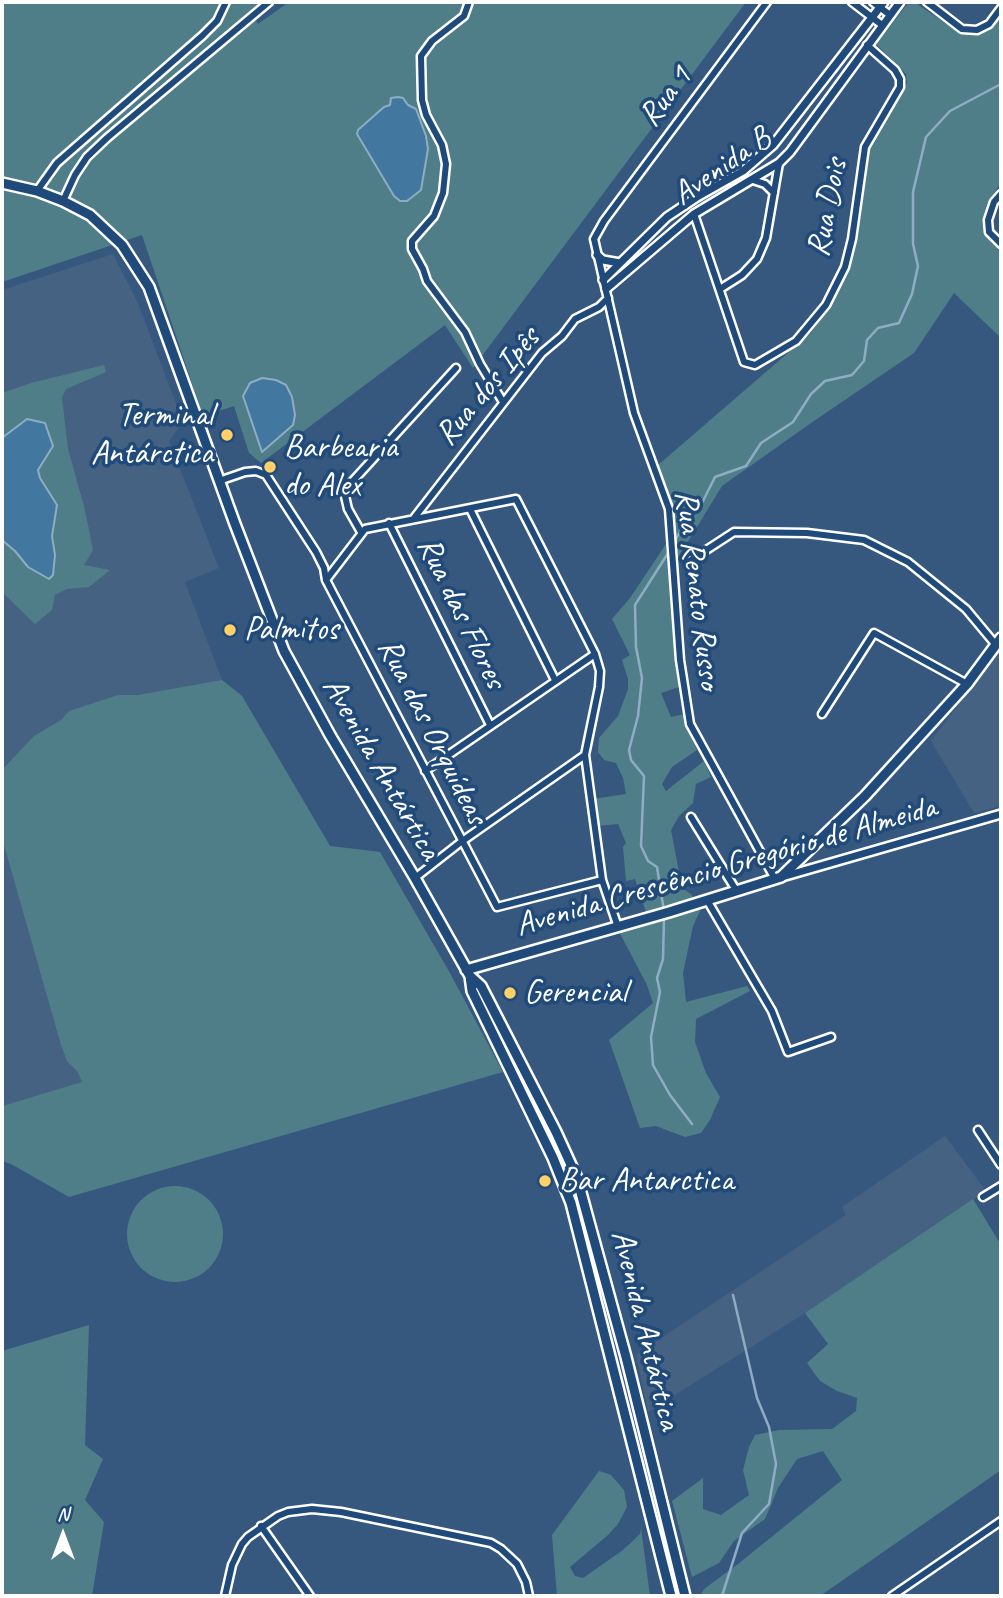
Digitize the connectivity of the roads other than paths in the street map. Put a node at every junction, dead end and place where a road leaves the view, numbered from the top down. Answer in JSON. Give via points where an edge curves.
{"nodes":[{"id":1,"x":226,"y":2,"type":"edge"},
{"id":2,"x":269,"y":2,"type":"edge"},
{"id":3,"x":469,"y":2,"type":"edge"},
{"id":4,"x":767,"y":2,"type":"edge"},
{"id":5,"x":852,"y":2,"type":"edge"},
{"id":6,"x":873,"y":2,"type":"edge"},
{"id":7,"x":900,"y":2,"type":"edge"},
{"id":8,"x":927,"y":2,"type":"edge"},
{"id":9,"x":882,"y":5,"type":"edge"},
{"id":10,"x":1001,"y":8,"type":"edge"},
{"id":11,"x":890,"y":15,"type":"junction"},
{"id":12,"x":873,"y":18,"type":"junction"},
{"id":13,"x":883,"y":25,"type":"junction"},
{"id":14,"x":867,"y":46,"type":"junction"},
{"id":15,"x":779,"y":163,"type":"junction"},
{"id":16,"x":752,"y":180,"type":"junction"},
{"id":17,"x":2,"y":183,"type":"edge"},
{"id":18,"x":37,"y":191,"type":"junction"},
{"id":19,"x":774,"y":193,"type":"junction"},
{"id":20,"x":1001,"y":194,"type":"edge"},
{"id":21,"x":63,"y":201,"type":"junction"},
{"id":22,"x":694,"y":214,"type":"junction"},
{"id":23,"x":1001,"y":244,"type":"edge"},
{"id":24,"x":597,"y":255,"type":"junction"},
{"id":25,"x":620,"y":263,"type":"junction"},
{"id":26,"x":604,"y":280,"type":"junction"},
{"id":27,"x":720,"y":289,"type":"junction"},
{"id":28,"x":607,"y":294,"type":"junction"},
{"id":29,"x":456,"y":368,"type":"dead end"},
{"id":30,"x":503,"y":402,"type":"junction"},
{"id":31,"x":219,"y":481,"type":"junction"},
{"id":32,"x":470,"y":509,"type":"junction"},
{"id":33,"x":414,"y":518,"type":"junction"},
{"id":34,"x":389,"y":523,"type":"junction"},
{"id":35,"x":361,"y":532,"type":"junction"},
{"id":36,"x":691,"y":560,"type":"dead end"},
{"id":37,"x":326,"y":580,"type":"junction"},
{"id":38,"x":999,"y":642,"type":"edge"},
{"id":39,"x":594,"y":654,"type":"junction"},
{"id":40,"x":555,"y":680,"type":"junction"},
{"id":41,"x":967,"y":684,"type":"junction"},
{"id":42,"x":822,"y":714,"type":"dead end"},
{"id":43,"x":490,"y":725,"type":"junction"},
{"id":44,"x":585,"y":755,"type":"junction"},
{"id":45,"x":425,"y":771,"type":"junction"},
{"id":46,"x":1001,"y":814,"type":"edge"},
{"id":47,"x":691,"y":817,"type":"dead end"},
{"id":48,"x":461,"y":842,"type":"junction"},
{"id":49,"x":415,"y":878,"type":"junction"},
{"id":50,"x":778,"y":878,"type":"junction"},
{"id":51,"x":602,"y":880,"type":"junction"},
{"id":52,"x":736,"y":890,"type":"junction"},
{"id":53,"x":707,"y":900,"type":"junction"},
{"id":54,"x":618,"y":927,"type":"junction"},
{"id":55,"x":468,"y":973,"type":"junction"},
{"id":56,"x":831,"y":1037,"type":"dead end"},
{"id":57,"x":978,"y":1130,"type":"dead end"},
{"id":58,"x":553,"y":1158,"type":"junction"},
{"id":59,"x":1001,"y":1165,"type":"edge"},
{"id":60,"x":1001,"y":1186,"type":"edge"},
{"id":61,"x":583,"y":1196,"type":"junction"},
{"id":62,"x":983,"y":1197,"type":"dead end"},
{"id":63,"x":1001,"y":1521,"type":"edge"},
{"id":64,"x":261,"y":1526,"type":"junction"},
{"id":65,"x":225,"y":1596,"type":"edge"},
{"id":66,"x":310,"y":1596,"type":"edge"},
{"id":67,"x":530,"y":1596,"type":"edge"},
{"id":68,"x":671,"y":1596,"type":"edge"},
{"id":69,"x":684,"y":1596,"type":"edge"},
{"id":70,"x":892,"y":1596,"type":"edge"}],
"edges":[{"from":1,"to":18,"type":"street","via":[[217,21],[57,163]]},
{"from":2,"to":21,"type":"street","via":[[97,148],[75,175]]},
{"from":3,"to":30,"type":"street","via":[[464,16],[421,56],[422,100],[446,164],[443,193],[433,216],[412,241],[412,249]]},
{"from":4,"to":24,"type":"street","name":"Rua 1","via":[[604,221],[594,239]]},
{"from":5,"to":12,"type":"street"},
{"from":6,"to":9,"type":"street"},
{"from":7,"to":11,"type":"street","name":"Avenida B"},
{"from":8,"to":10,"type":"street","via":[[962,29],[977,30],[989,24]]},
{"from":9,"to":11,"type":"street"},
{"from":9,"to":12,"type":"street","name":"Avenida B"},
{"from":11,"to":13,"type":"street","name":"Avenida B"},
{"from":12,"to":13,"type":"street"},
{"from":12,"to":25,"type":"street","name":"Avenida B","via":[[774,145],[743,171],[667,217]]},
{"from":13,"to":14,"type":"street","name":"Avenida B"},
{"from":14,"to":15,"type":"street","name":"Avenida B"},
{"from":14,"to":27,"type":"street","name":"Rua Dois","via":[[895,70],[900,87],[865,147],[852,239],[845,267],[826,305],[796,341],[749,365],[744,362]]},
{"from":15,"to":16,"type":"street","name":"Avenida B"},
{"from":15,"to":19,"type":"street"},
{"from":16,"to":19,"type":"street"},
{"from":16,"to":22,"type":"street","name":"Avenida B"},
{"from":17,"to":18,"type":"main road","name":"Avenida Antártica"},
{"from":18,"to":21,"type":"main road","name":"Avenida Antártica"},
{"from":19,"to":27,"type":"street","via":[[757,260]]},
{"from":20,"to":23,"type":"street","via":[[993,202],[988,220],[989,232]]},
{"from":21,"to":31,"type":"main road","name":"Avenida Antártica","via":[[108,230],[149,287]]},
{"from":22,"to":27,"type":"street","name":"Rua Dois"},
{"from":22,"to":28,"type":"street","name":"Avenida B"},
{"from":24,"to":25,"type":"street"},
{"from":24,"to":26,"type":"street","name":"Rua Renato Russo"},
{"from":25,"to":26,"type":"street","name":"Avenida B"},
{"from":26,"to":28,"type":"street","name":"Rua Renato Russo"},
{"from":28,"to":30,"type":"street","name":"Rua dos Ipês","via":[[599,307],[570,323]]},
{"from":28,"to":50,"type":"street","name":"Rua Renato Russo","via":[[634,413],[669,509],[680,660],[690,724]]},
{"from":29,"to":35,"type":"street","via":[[351,484],[345,496]]},
{"from":30,"to":33,"type":"street","name":"Rua dos Ipês"},
{"from":31,"to":37,"type":"street","name":"Rua das Orquídeas","via":[[245,472],[265,475],[316,552]]},
{"from":31,"to":49,"type":"main road","name":"Avenida Antártica","via":[[288,660]]},
{"from":32,"to":33,"type":"street"},
{"from":32,"to":39,"type":"street","via":[[516,499]]},
{"from":32,"to":40,"type":"street"},
{"from":33,"to":34,"type":"street"},
{"from":34,"to":35,"type":"street"},
{"from":34,"to":43,"type":"street","name":"Rua das Flores"},
{"from":35,"to":37,"type":"street"},
{"from":36,"to":38,"type":"street","via":[[734,532],[864,540],[908,562]]},
{"from":37,"to":45,"type":"street","name":"Rua das Orquídeas"},
{"from":38,"to":41,"type":"main road"},
{"from":39,"to":40,"type":"street"},
{"from":39,"to":44,"type":"street","via":[[599,688]]},
{"from":40,"to":43,"type":"street"},
{"from":41,"to":42,"type":"street","via":[[874,634]]},
{"from":41,"to":50,"type":"main road","via":[[865,796]]},
{"from":43,"to":45,"type":"street"},
{"from":44,"to":48,"type":"street"},
{"from":44,"to":51,"type":"street"},
{"from":45,"to":48,"type":"street","name":"Rua das Orquídeas"},
{"from":46,"to":50,"type":"street","name":"Avenida Crescêncio Gregório de Almeida"},
{"from":47,"to":52,"type":"street"},
{"from":48,"to":49,"type":"street"},
{"from":48,"to":51,"type":"street","name":"Rua das Orquídeas","via":[[497,906]]},
{"from":49,"to":55,"type":"main road","name":"Avenida Antártica"},
{"from":50,"to":52,"type":"main road","name":"Avenida Crescêncio Gregório de Almeida"},
{"from":51,"to":54,"type":"street"},
{"from":52,"to":53,"type":"main road","name":"Avenida Crescêncio Gregório de Almeida"},
{"from":53,"to":54,"type":"main road","name":"Avenida Crescêncio Gregório de Almeida"},
{"from":53,"to":56,"type":"street","via":[[772,1010],[788,1052]]},
{"from":54,"to":55,"type":"main road","name":"Avenida Crescêncio Gregório de Almeida"},
{"from":55,"to":58,"type":"main road","name":"Avenida Antártica","via":[[472,991]]},
{"from":55,"to":61,"type":"main road","name":"Avenida Antártica","via":[[481,986],[556,1132]]},
{"from":57,"to":59,"type":"street"},
{"from":58,"to":61,"type":"main road"},
{"from":58,"to":68,"type":"main road","name":"Avenida Antártica","via":[[579,1230]]},
{"from":60,"to":62,"type":"street"},
{"from":61,"to":69,"type":"main road","name":"Avenida Antártica"},
{"from":63,"to":70,"type":"street"},
{"from":64,"to":65,"type":"street","via":[[238,1551]]},
{"from":64,"to":66,"type":"street"},
{"from":64,"to":67,"type":"street","via":[[288,1512],[325,1509],[478,1539],[510,1557]]}]}
